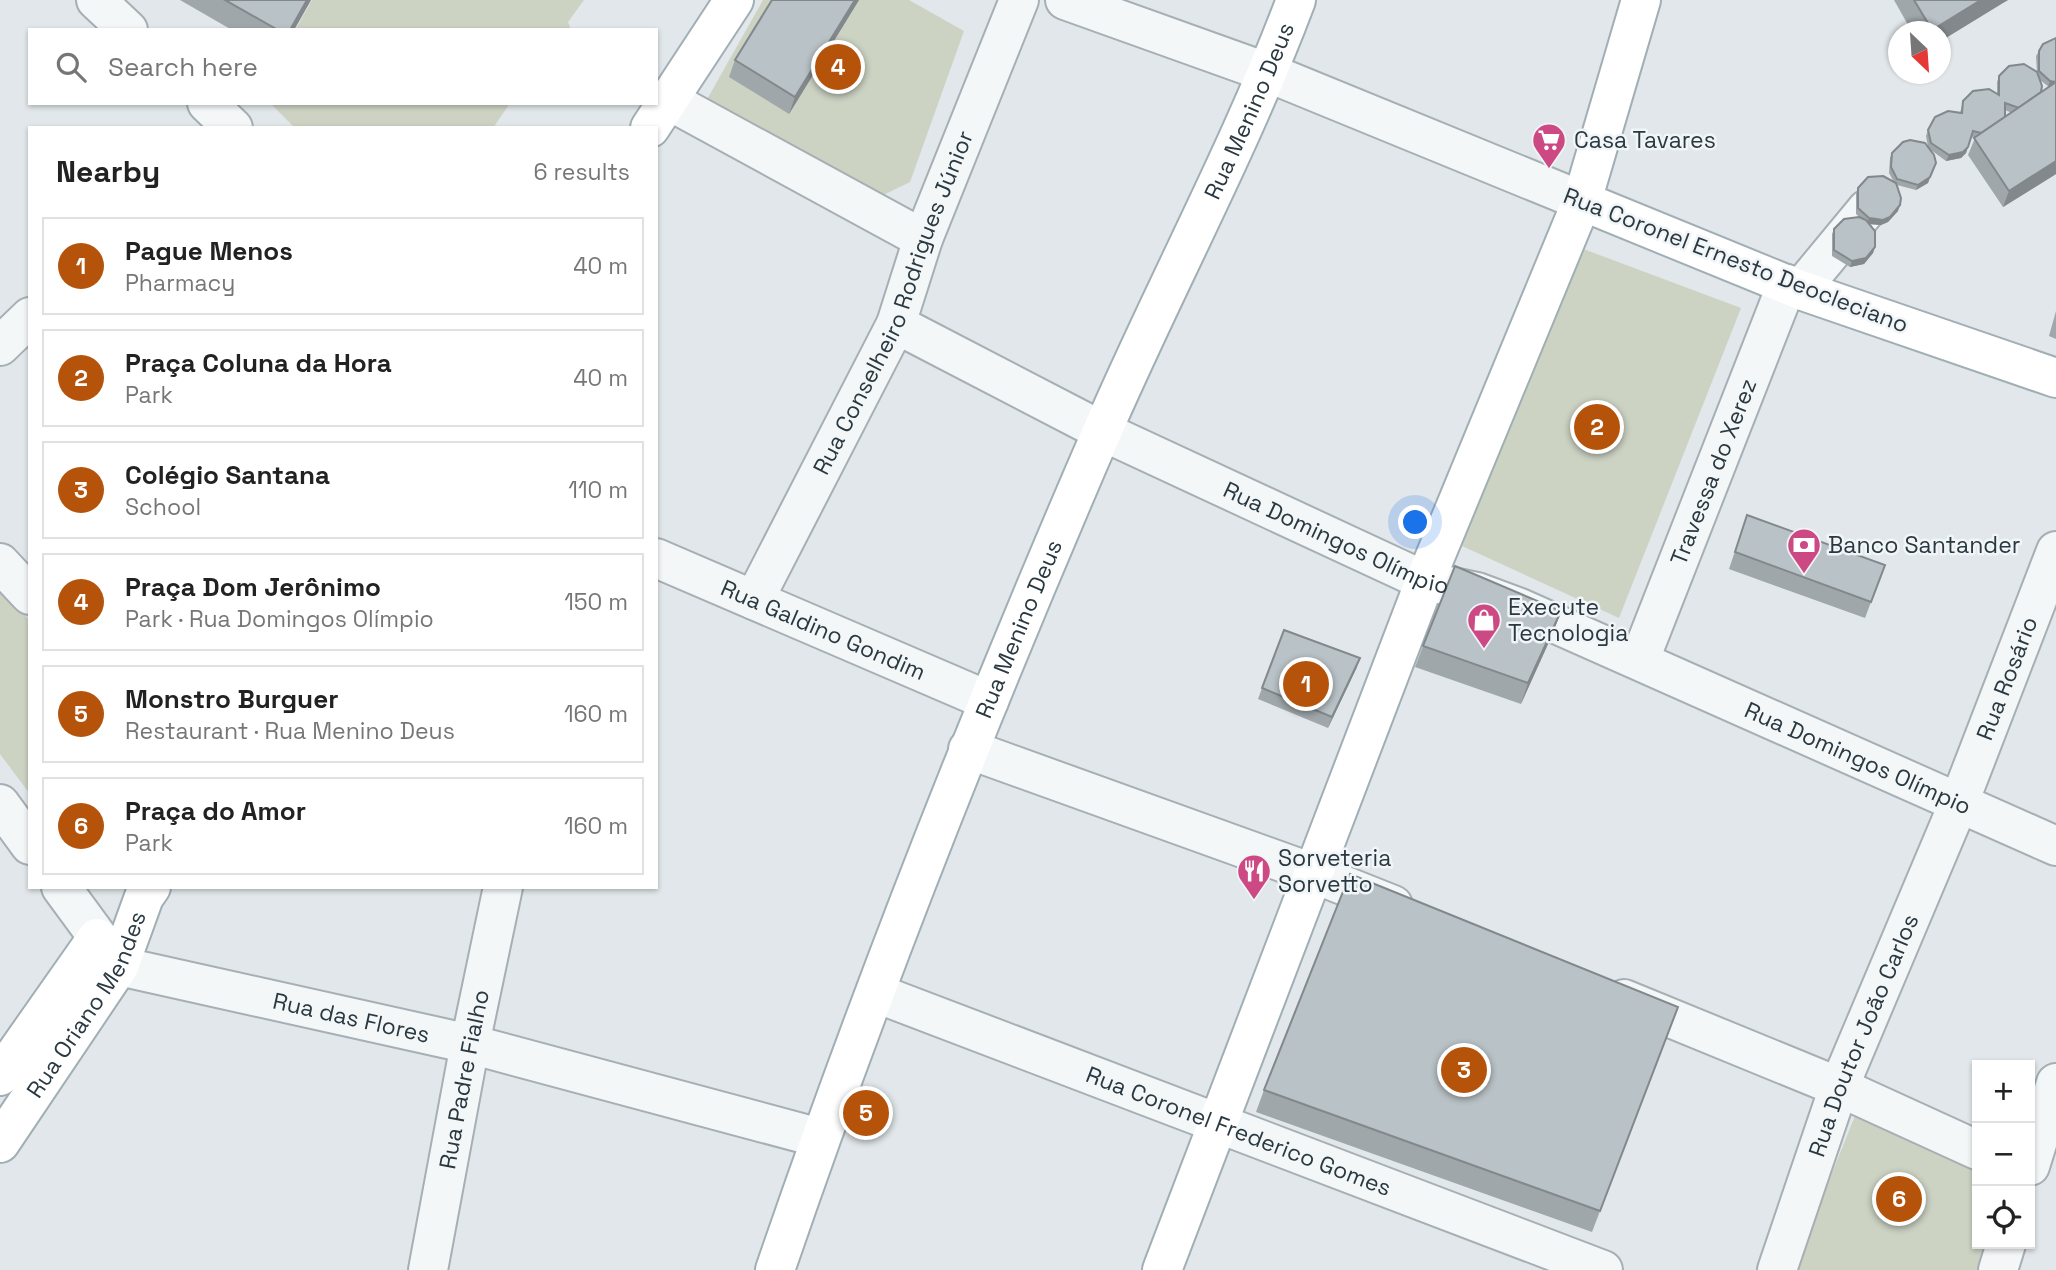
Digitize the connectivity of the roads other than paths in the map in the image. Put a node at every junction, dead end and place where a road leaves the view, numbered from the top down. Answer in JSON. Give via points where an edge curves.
{"nodes":[{"id":1,"x":96,"y":0,"type":"edge"},
{"id":2,"x":734,"y":0,"type":"edge"},
{"id":3,"x":1019,"y":0,"type":"edge"},
{"id":4,"x":1065,"y":0,"type":"edge"},
{"id":5,"x":1296,"y":0,"type":"edge"},
{"id":6,"x":1642,"y":0,"type":"edge"},
{"id":7,"x":126,"y":28,"type":"edge"},
{"id":8,"x":1269,"y":73,"type":"junction"},
{"id":9,"x":659,"y":114,"type":"edge"},
{"id":10,"x":1889,"y":186,"type":"edge"},
{"id":11,"x":1582,"y":201,"type":"junction"},
{"id":12,"x":923,"y":239,"type":"junction"},
{"id":13,"x":1794,"y":287,"type":"junction"},
{"id":14,"x":28,"y":319,"type":"edge"},
{"id":15,"x":896,"y":324,"type":"junction"},
{"id":16,"x":0,"y":346,"type":"edge"},
{"id":17,"x":2056,"y":378,"type":"edge"},
{"id":18,"x":1102,"y":431,"type":"junction"},
{"id":19,"x":2056,"y":551,"type":"edge"},
{"id":20,"x":658,"y":559,"type":"edge"},
{"id":21,"x":0,"y":563,"type":"edge"},
{"id":22,"x":1425,"y":581,"type":"junction"},
{"id":23,"x":28,"y":593,"type":"edge"},
{"id":24,"x":754,"y":600,"type":"junction"},
{"id":25,"x":1640,"y":659,"type":"junction"},
{"id":26,"x":989,"y":701,"type":"junction"},
{"id":27,"x":968,"y":749,"type":"junction"},
{"id":28,"x":0,"y":804,"type":"edge"},
{"id":29,"x":1958,"y":805,"type":"junction"},
{"id":30,"x":28,"y":842,"type":"edge"},
{"id":31,"x":2056,"y":846,"type":"edge"},
{"id":32,"x":1315,"y":874,"type":"junction"},
{"id":33,"x":62,"y":889,"type":"edge"},
{"id":34,"x":503,"y":889,"type":"edge"},
{"id":35,"x":147,"y":892,"type":"edge"},
{"id":36,"x":1431,"y":921,"type":"edge"},
{"id":37,"x":108,"y":952,"type":"junction"},
{"id":38,"x":1586,"y":984,"type":"edge"},
{"id":39,"x":876,"y":993,"type":"junction"},
{"id":40,"x":470,"y":1044,"type":"junction"},
{"id":41,"x":0,"y":1076,"type":"edge"},
{"id":42,"x":2056,"y":1083,"type":"edge"},
{"id":43,"x":1839,"y":1087,"type":"junction"},
{"id":44,"x":1215,"y":1124,"type":"junction"},
{"id":45,"x":820,"y":1138,"type":"junction"},
{"id":46,"x":0,"y":1143,"type":"edge"},
{"id":47,"x":1972,"y":1148,"type":"edge"},
{"id":48,"x":2035,"y":1150,"type":"edge"},
{"id":49,"x":2004,"y":1249,"type":"edge"},
{"id":50,"x":428,"y":1270,"type":"edge"},
{"id":51,"x":775,"y":1270,"type":"edge"},
{"id":52,"x":1162,"y":1270,"type":"edge"},
{"id":53,"x":1603,"y":1270,"type":"edge"},
{"id":54,"x":1777,"y":1270,"type":"edge"},
{"id":55,"x":1998,"y":1270,"type":"edge"}],
"edges":[{"from":1,"to":7,"type":"street"},
{"from":2,"to":9,"type":"main road"},
{"from":3,"to":12,"type":"street","name":"Rua Conselheiro Rodrigues Júnior"},
{"from":4,"to":8,"type":"street","name":"Rua Coronel Ernesto Deocleciano"},
{"from":5,"to":8,"type":"main road","name":"Rua Menino Deus"},
{"from":6,"to":11,"type":"main road"},
{"from":8,"to":11,"type":"street","name":"Rua Coronel Ernesto Deocleciano"},
{"from":8,"to":18,"type":"main road","name":"Rua Menino Deus"},
{"from":9,"to":12,"type":"street"},
{"from":10,"to":13,"type":"street","name":"Travessa do Xerez"},
{"from":11,"to":13,"type":"main road","name":"Rua Coronel Ernesto Deocleciano"},
{"from":11,"to":22,"type":"main road"},
{"from":12,"to":15,"type":"street","name":"Rua Conselheiro Rodrigues Júnior"},
{"from":13,"to":17,"type":"main road","name":"Rua Coronel Ernesto Deocleciano"},
{"from":13,"to":25,"type":"street","name":"Travessa do Xerez"},
{"from":14,"to":16,"type":"street"},
{"from":15,"to":18,"type":"street","name":"Rua Domingos Olímpio"},
{"from":15,"to":24,"type":"street","name":"Rua Conselheiro Rodrigues Júnior"},
{"from":18,"to":22,"type":"street","name":"Rua Domingos Olímpio"},
{"from":18,"to":26,"type":"main road","name":"Rua Menino Deus"},
{"from":19,"to":29,"type":"street","name":"Rua Rosário"},
{"from":20,"to":24,"type":"street","name":"Rua Galdino Gondim"},
{"from":21,"to":23,"type":"street"},
{"from":22,"to":25,"type":"street","name":"Rua Domingos Olímpio","via":[[1477,592]]},
{"from":22,"to":32,"type":"main road"},
{"from":24,"to":26,"type":"street","name":"Rua Galdino Gondim"},
{"from":25,"to":29,"type":"street","name":"Rua Domingos Olímpio"},
{"from":26,"to":27,"type":"main road","name":"Rua Menino Deus"},
{"from":27,"to":32,"type":"street"},
{"from":27,"to":39,"type":"main road","name":"Rua Menino Deus"},
{"from":28,"to":30,"type":"street"},
{"from":29,"to":31,"type":"street","name":"Rua Domingos Olímpio"},
{"from":29,"to":43,"type":"street","name":"Rua Doutor João Carlos"},
{"from":32,"to":36,"type":"street"},
{"from":32,"to":44,"type":"main road"},
{"from":33,"to":37,"type":"street"},
{"from":34,"to":40,"type":"street","name":"Rua Padre Fialho"},
{"from":35,"to":37,"type":"main road","name":"Rua Oriano Mendes"},
{"from":37,"to":40,"type":"street","name":"Rua das Flores"},
{"from":37,"to":41,"type":"main road","name":"Rua Oriano Mendes"},
{"from":37,"to":46,"type":"main road","name":"Rua Oriano Mendes"},
{"from":38,"to":43,"type":"street"},
{"from":39,"to":44,"type":"street","name":"Rua Coronel Frederico Gomes"},
{"from":39,"to":45,"type":"main road","name":"Rua Menino Deus"},
{"from":40,"to":45,"type":"street","name":"Rua das Flores"},
{"from":40,"to":50,"type":"street","name":"Rua Padre Fialho"},
{"from":42,"to":48,"type":"street"},
{"from":43,"to":47,"type":"street"},
{"from":43,"to":54,"type":"street","name":"Rua Doutor João Carlos"},
{"from":44,"to":52,"type":"main road"},
{"from":44,"to":53,"type":"street","name":"Rua Coronel Frederico Gomes"},
{"from":45,"to":51,"type":"main road","name":"Rua Menino Deus"},
{"from":49,"to":55,"type":"street"}]}
